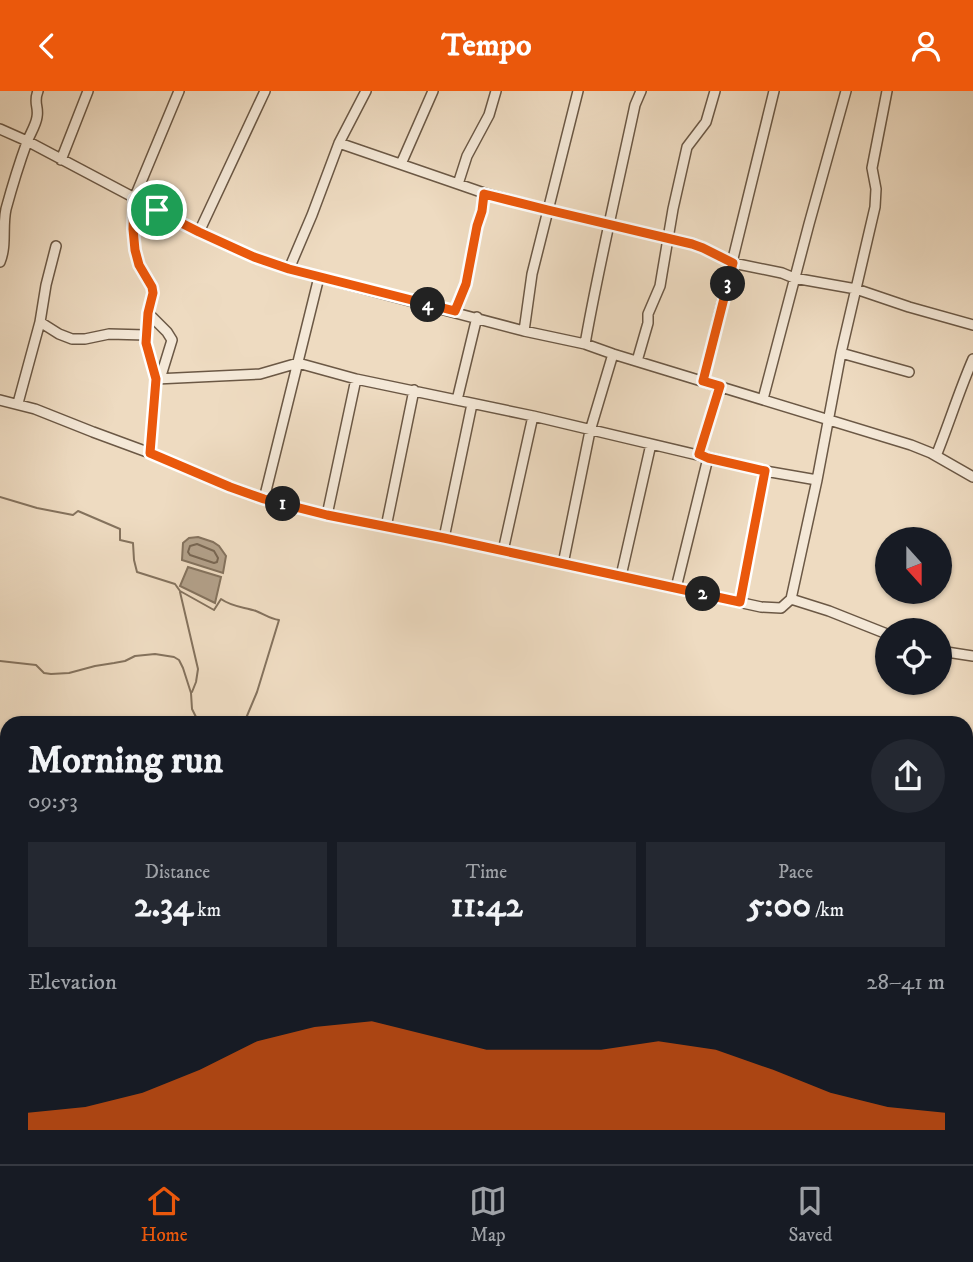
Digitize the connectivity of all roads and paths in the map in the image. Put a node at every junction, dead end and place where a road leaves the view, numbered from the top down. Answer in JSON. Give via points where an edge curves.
{"nodes":[{"id":1,"x":38,"y":91,"type":"edge"},
{"id":2,"x":88,"y":91,"type":"edge"},
{"id":3,"x":178,"y":91,"type":"edge"},
{"id":4,"x":265,"y":91,"type":"edge"},
{"id":5,"x":366,"y":91,"type":"edge"},
{"id":6,"x":433,"y":91,"type":"edge"},
{"id":7,"x":496,"y":91,"type":"edge"},
{"id":8,"x":578,"y":91,"type":"edge"},
{"id":9,"x":641,"y":91,"type":"edge"},
{"id":10,"x":715,"y":91,"type":"edge"},
{"id":11,"x":774,"y":91,"type":"edge"},
{"id":12,"x":846,"y":91,"type":"edge"},
{"id":13,"x":887,"y":91,"type":"edge"},
{"id":14,"x":0,"y":129,"type":"edge"},
{"id":15,"x":27,"y":141,"type":"junction"},
{"id":16,"x":339,"y":143,"type":"junction"},
{"id":17,"x":61,"y":160,"type":"junction"},
{"id":18,"x":401,"y":164,"type":"junction"},
{"id":19,"x":458,"y":184,"type":"junction"},
{"id":20,"x":484,"y":194,"type":"junction"},
{"id":21,"x":134,"y":199,"type":"junction"},
{"id":22,"x":548,"y":210,"type":"junction"},
{"id":23,"x":2,"y":222,"type":"edge"},
{"id":24,"x":608,"y":225,"type":"junction"},
{"id":25,"x":199,"y":232,"type":"junction"},
{"id":26,"x":668,"y":239,"type":"junction"},
{"id":27,"x":56,"y":246,"type":"dead end"},
{"id":28,"x":0,"y":262,"type":"edge"},
{"id":29,"x":733,"y":263,"type":"junction"},
{"id":30,"x":289,"y":269,"type":"junction"},
{"id":31,"x":319,"y":277,"type":"junction"},
{"id":32,"x":794,"y":278,"type":"junction"},
{"id":33,"x":856,"y":289,"type":"junction"},
{"id":34,"x":455,"y":311,"type":"junction"},
{"id":35,"x":148,"y":313,"type":"junction"},
{"id":36,"x":477,"y":317,"type":"junction"},
{"id":37,"x":40,"y":322,"type":"junction"},
{"id":38,"x":973,"y":325,"type":"edge"},
{"id":39,"x":524,"y":331,"type":"junction"},
{"id":40,"x":146,"y":335,"type":"junction"},
{"id":41,"x":585,"y":344,"type":"junction"},
{"id":42,"x":841,"y":353,"type":"junction"},
{"id":43,"x":613,"y":354,"type":"junction"},
{"id":44,"x":973,"y":359,"type":"edge"},
{"id":45,"x":637,"y":361,"type":"junction"},
{"id":46,"x":298,"y":363,"type":"junction"},
{"id":47,"x":909,"y":372,"type":"dead end"},
{"id":48,"x":158,"y":379,"type":"junction"},
{"id":49,"x":356,"y":379,"type":"junction"},
{"id":50,"x":703,"y":381,"type":"junction"},
{"id":51,"x":720,"y":386,"type":"junction"},
{"id":52,"x":414,"y":390,"type":"junction"},
{"id":53,"x":763,"y":399,"type":"junction"},
{"id":54,"x":0,"y":400,"type":"edge"},
{"id":55,"x":457,"y":400,"type":"junction"},
{"id":56,"x":18,"y":404,"type":"junction"},
{"id":57,"x":472,"y":404,"type":"junction"},
{"id":58,"x":533,"y":416,"type":"junction"},
{"id":59,"x":830,"y":419,"type":"junction"},
{"id":60,"x":590,"y":431,"type":"junction"},
{"id":61,"x":651,"y":444,"type":"junction"},
{"id":62,"x":150,"y":453,"type":"junction"},
{"id":63,"x":703,"y":456,"type":"junction"},
{"id":64,"x":936,"y":456,"type":"junction"},
{"id":65,"x":765,"y":471,"type":"junction"},
{"id":66,"x":973,"y":477,"type":"edge"},
{"id":67,"x":817,"y":480,"type":"junction"},
{"id":68,"x":264,"y":499,"type":"junction"},
{"id":69,"x":327,"y":515,"type":"junction"},
{"id":70,"x":386,"y":527,"type":"junction"},
{"id":71,"x":444,"y":538,"type":"junction"},
{"id":72,"x":503,"y":551,"type":"junction"},
{"id":73,"x":563,"y":564,"type":"junction"},
{"id":74,"x":621,"y":576,"type":"junction"},
{"id":75,"x":676,"y":588,"type":"junction"},
{"id":76,"x":790,"y":599,"type":"junction"},
{"id":77,"x":740,"y":602,"type":"junction"},
{"id":78,"x":875,"y":629,"type":"edge"},
{"id":79,"x":952,"y":653,"type":"edge"},
{"id":80,"x":973,"y":656,"type":"edge"}],
"edges":[{"from":1,"to":15,"type":"street","via":[[37,117]]},
{"from":2,"to":17,"type":"street"},
{"from":3,"to":21,"type":"street"},
{"from":4,"to":25,"type":"street"},
{"from":5,"to":16,"type":"street"},
{"from":6,"to":18,"type":"street"},
{"from":7,"to":19,"type":"street"},
{"from":8,"to":22,"type":"street"},
{"from":9,"to":24,"type":"street"},
{"from":10,"to":26,"type":"street","via":[[706,122],[687,147]]},
{"from":11,"to":29,"type":"street"},
{"from":12,"to":32,"type":"street"},
{"from":13,"to":33,"type":"street","via":[[872,168],[875,207]]},
{"from":14,"to":15,"type":"street"},
{"from":15,"to":17,"type":"street"},
{"from":15,"to":23,"type":"street"},
{"from":16,"to":18,"type":"street"},
{"from":16,"to":30,"type":"street"},
{"from":17,"to":21,"type":"street"},
{"from":18,"to":19,"type":"street"},
{"from":19,"to":20,"type":"street"},
{"from":20,"to":22,"type":"street"},
{"from":20,"to":34,"type":"street","via":[[466,284]]},
{"from":21,"to":25,"type":"street"},
{"from":21,"to":35,"type":"street","via":[[135,250],[153,293]]},
{"from":22,"to":24,"type":"street"},
{"from":22,"to":39,"type":"street"},
{"from":23,"to":28,"type":"street","via":[[5,241]]},
{"from":24,"to":26,"type":"street"},
{"from":24,"to":41,"type":"street"},
{"from":25,"to":30,"type":"street"},
{"from":26,"to":29,"type":"street","via":[[703,248]]},
{"from":26,"to":45,"type":"street","via":[[660,286]]},
{"from":27,"to":37,"type":"street"},
{"from":29,"to":32,"type":"street"},
{"from":29,"to":50,"type":"street"},
{"from":30,"to":31,"type":"street"},
{"from":31,"to":34,"type":"street"},
{"from":31,"to":46,"type":"street"},
{"from":32,"to":33,"type":"street"},
{"from":32,"to":53,"type":"street"},
{"from":33,"to":38,"type":"street"},
{"from":33,"to":42,"type":"street"},
{"from":34,"to":36,"type":"street"},
{"from":35,"to":40,"type":"street"},
{"from":35,"to":48,"type":"street","via":[[172,340]]},
{"from":36,"to":39,"type":"street"},
{"from":36,"to":55,"type":"street"},
{"from":37,"to":40,"type":"street","via":[[72,339]]},
{"from":37,"to":56,"type":"street"},
{"from":39,"to":41,"type":"street"},
{"from":40,"to":48,"type":"street"},
{"from":41,"to":43,"type":"street"},
{"from":42,"to":47,"type":"street"},
{"from":42,"to":59,"type":"street"},
{"from":43,"to":45,"type":"street"},
{"from":43,"to":60,"type":"street"},
{"from":44,"to":64,"type":"street"},
{"from":45,"to":50,"type":"street"},
{"from":46,"to":48,"type":"street","via":[[260,374]]},
{"from":46,"to":49,"type":"street"},
{"from":46,"to":68,"type":"street"},
{"from":48,"to":62,"type":"street"},
{"from":49,"to":52,"type":"street"},
{"from":49,"to":69,"type":"street"},
{"from":50,"to":51,"type":"street"},
{"from":51,"to":53,"type":"street"},
{"from":51,"to":63,"type":"street"},
{"from":52,"to":55,"type":"street"},
{"from":52,"to":70,"type":"street"},
{"from":53,"to":59,"type":"street"},
{"from":54,"to":56,"type":"street"},
{"from":55,"to":57,"type":"street"},
{"from":56,"to":62,"type":"street"},
{"from":57,"to":58,"type":"street"},
{"from":57,"to":71,"type":"street"},
{"from":58,"to":60,"type":"street"},
{"from":58,"to":72,"type":"street"},
{"from":59,"to":64,"type":"street"},
{"from":59,"to":67,"type":"street"},
{"from":60,"to":61,"type":"street"},
{"from":60,"to":73,"type":"street"},
{"from":61,"to":63,"type":"street"},
{"from":61,"to":74,"type":"street"},
{"from":62,"to":68,"type":"street"},
{"from":63,"to":65,"type":"street"},
{"from":63,"to":75,"type":"street"},
{"from":64,"to":66,"type":"street"},
{"from":65,"to":67,"type":"street"},
{"from":65,"to":77,"type":"street"},
{"from":67,"to":76,"type":"street"},
{"from":68,"to":69,"type":"street"},
{"from":69,"to":70,"type":"street"},
{"from":70,"to":71,"type":"street"},
{"from":71,"to":72,"type":"street"},
{"from":72,"to":73,"type":"street"},
{"from":73,"to":74,"type":"street"},
{"from":74,"to":75,"type":"street"},
{"from":75,"to":77,"type":"street"},
{"from":76,"to":77,"type":"street","via":[[781,608]]},
{"from":76,"to":78,"type":"street"},
{"from":79,"to":80,"type":"street"}]}
